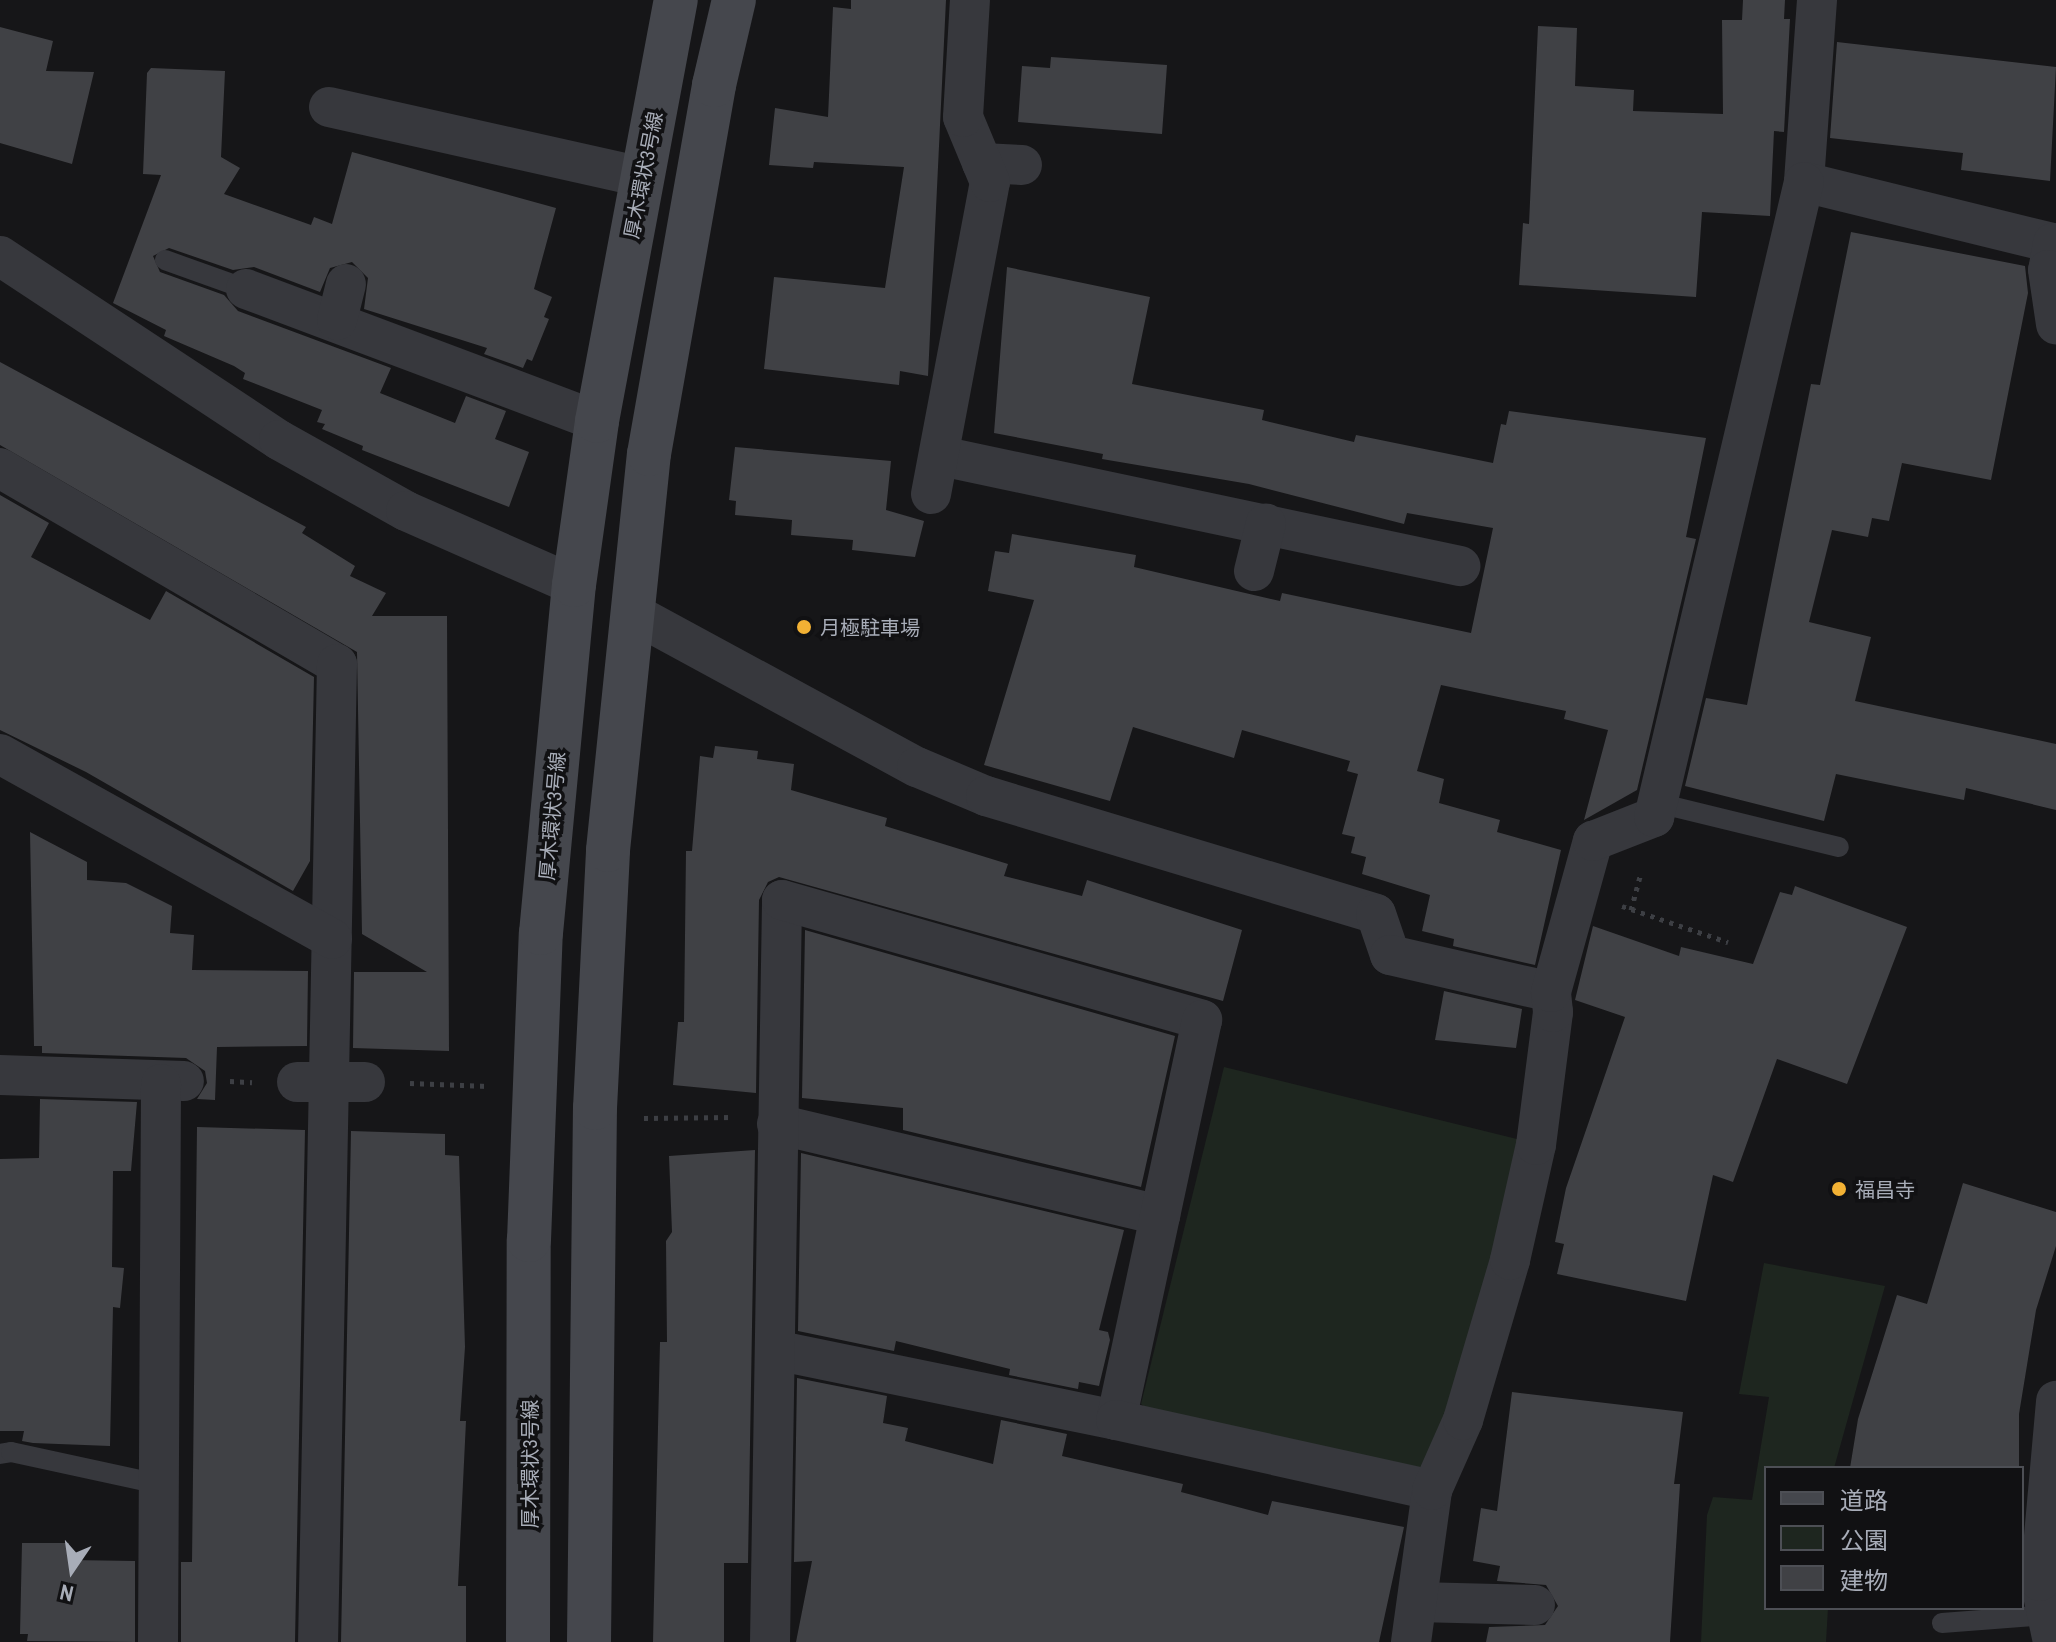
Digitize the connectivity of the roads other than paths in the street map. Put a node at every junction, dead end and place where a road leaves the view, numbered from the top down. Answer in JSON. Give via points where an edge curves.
{"nodes":[{"id":1,"x":676,"y":0,"type":"edge"},
{"id":2,"x":734,"y":0,"type":"edge"},
{"id":3,"x":970,"y":0,"type":"edge"},
{"id":4,"x":1817,"y":0,"type":"edge"},
{"id":5,"x":329,"y":107,"type":"dead end"},
{"id":6,"x":982,"y":163,"type":"junction"},
{"id":7,"x":1022,"y":165,"type":"dead end"},
{"id":8,"x":642,"y":177,"type":"junction"},
{"id":9,"x":1804,"y":182,"type":"junction"},
{"id":10,"x":2054,"y":244,"type":"edge"},
{"id":11,"x":0,"y":256,"type":"edge"},
{"id":12,"x":165,"y":260,"type":"dead end"},
{"id":13,"x":246,"y":289,"type":"joint"},
{"id":14,"x":2056,"y":324,"type":"edge"},
{"id":15,"x":597,"y":421,"type":"junction"},
{"id":16,"x":941,"y":456,"type":"junction"},
{"id":17,"x":0,"y":468,"type":"edge"},
{"id":18,"x":931,"y":494,"type":"dead end"},
{"id":19,"x":1266,"y":523,"type":"junction"},
{"id":20,"x":1460,"y":566,"type":"dead end"},
{"id":21,"x":1254,"y":571,"type":"dead end"},
{"id":22,"x":574,"y":585,"type":"junction"},
{"id":23,"x":631,"y":612,"type":"junction"},
{"id":24,"x":0,"y":754,"type":"edge"},
{"id":25,"x":1658,"y":803,"type":"junction"},
{"id":26,"x":1839,"y":847,"type":"dead end"},
{"id":27,"x":332,"y":939,"type":"junction"},
{"id":28,"x":1551,"y":992,"type":"junction"},
{"id":29,"x":0,"y":1075,"type":"edge"},
{"id":30,"x":777,"y":1124,"type":"junction"},
{"id":31,"x":1160,"y":1215,"type":"junction"},
{"id":32,"x":775,"y":1350,"type":"junction"},
{"id":33,"x":2056,"y":1401,"type":"edge"},
{"id":34,"x":1116,"y":1420,"type":"junction"},
{"id":35,"x":0,"y":1454,"type":"edge"},
{"id":36,"x":159,"y":1484,"type":"junction"},
{"id":37,"x":1432,"y":1490,"type":"junction"},
{"id":38,"x":1417,"y":1602,"type":"junction"},
{"id":39,"x":1535,"y":1605,"type":"dead end"},
{"id":40,"x":1942,"y":1623,"type":"dead end"},
{"id":41,"x":2050,"y":1629,"type":"edge"},
{"id":42,"x":158,"y":1642,"type":"edge"},
{"id":43,"x":318,"y":1642,"type":"edge"},
{"id":44,"x":528,"y":1642,"type":"edge"},
{"id":45,"x":589,"y":1642,"type":"edge"},
{"id":46,"x":770,"y":1642,"type":"edge"},
{"id":47,"x":1411,"y":1642,"type":"edge"}],
"edges":[{"from":1,"to":8,"type":"street","name":"厚木環状3号線"},
{"from":2,"to":23,"type":"street","via":[[714,85],[649,454]]},
{"from":3,"to":6,"type":"street","via":[[963,117]]},
{"from":4,"to":9,"type":"street"},
{"from":5,"to":8,"type":"street"},
{"from":6,"to":7,"type":"street"},
{"from":6,"to":16,"type":"street","via":[[990,182]]},
{"from":8,"to":15,"type":"street","name":"厚木環状3号線"},
{"from":9,"to":10,"type":"street"},
{"from":9,"to":25,"type":"street"},
{"from":10,"to":14,"type":"street","via":[[2048,270]]},
{"from":11,"to":22,"type":"street","via":[[279,440],[406,511]]},
{"from":12,"to":13,"type":"lane"},
{"from":13,"to":15,"type":"street","via":[[342,302]]},
{"from":15,"to":22,"type":"street","name":"厚木環状3号線"},
{"from":16,"to":18,"type":"street"},
{"from":16,"to":19,"type":"street"},
{"from":17,"to":27,"type":"street","via":[[337,664]]},
{"from":19,"to":20,"type":"street"},
{"from":19,"to":21,"type":"street"},
{"from":22,"to":44,"type":"street","name":"厚木環状3号線","via":[[541,933],[529,1240]]},
{"from":23,"to":28,"type":"street","via":[[917,767],[986,796],[1376,914],[1390,955]]},
{"from":23,"to":45,"type":"street","via":[[608,850],[595,1108]]},
{"from":24,"to":27,"type":"street"},
{"from":25,"to":26,"type":"lane"},
{"from":25,"to":28,"type":"street","via":[[1654,817],[1593,841]]},
{"from":27,"to":43,"type":"street"},
{"from":28,"to":37,"type":"street","via":[[1536,1145],[1510,1260],[1463,1420]]},
{"from":29,"to":36,"type":"street","via":[[173,1082]]},
{"from":30,"to":31,"type":"street"},
{"from":30,"to":31,"type":"street","via":[[782,900],[1202,1020]]},
{"from":30,"to":32,"type":"street"},
{"from":31,"to":34,"type":"street"},
{"from":32,"to":34,"type":"street"},
{"from":32,"to":46,"type":"street"},
{"from":33,"to":41,"type":"street","via":[[2040,1581]]},
{"from":34,"to":37,"type":"street"},
{"from":35,"to":36,"type":"lane","via":[[11,1452]]},
{"from":36,"to":42,"type":"street"},
{"from":37,"to":38,"type":"street"},
{"from":38,"to":39,"type":"street"},
{"from":38,"to":47,"type":"street"},
{"from":40,"to":41,"type":"lane"}]}
